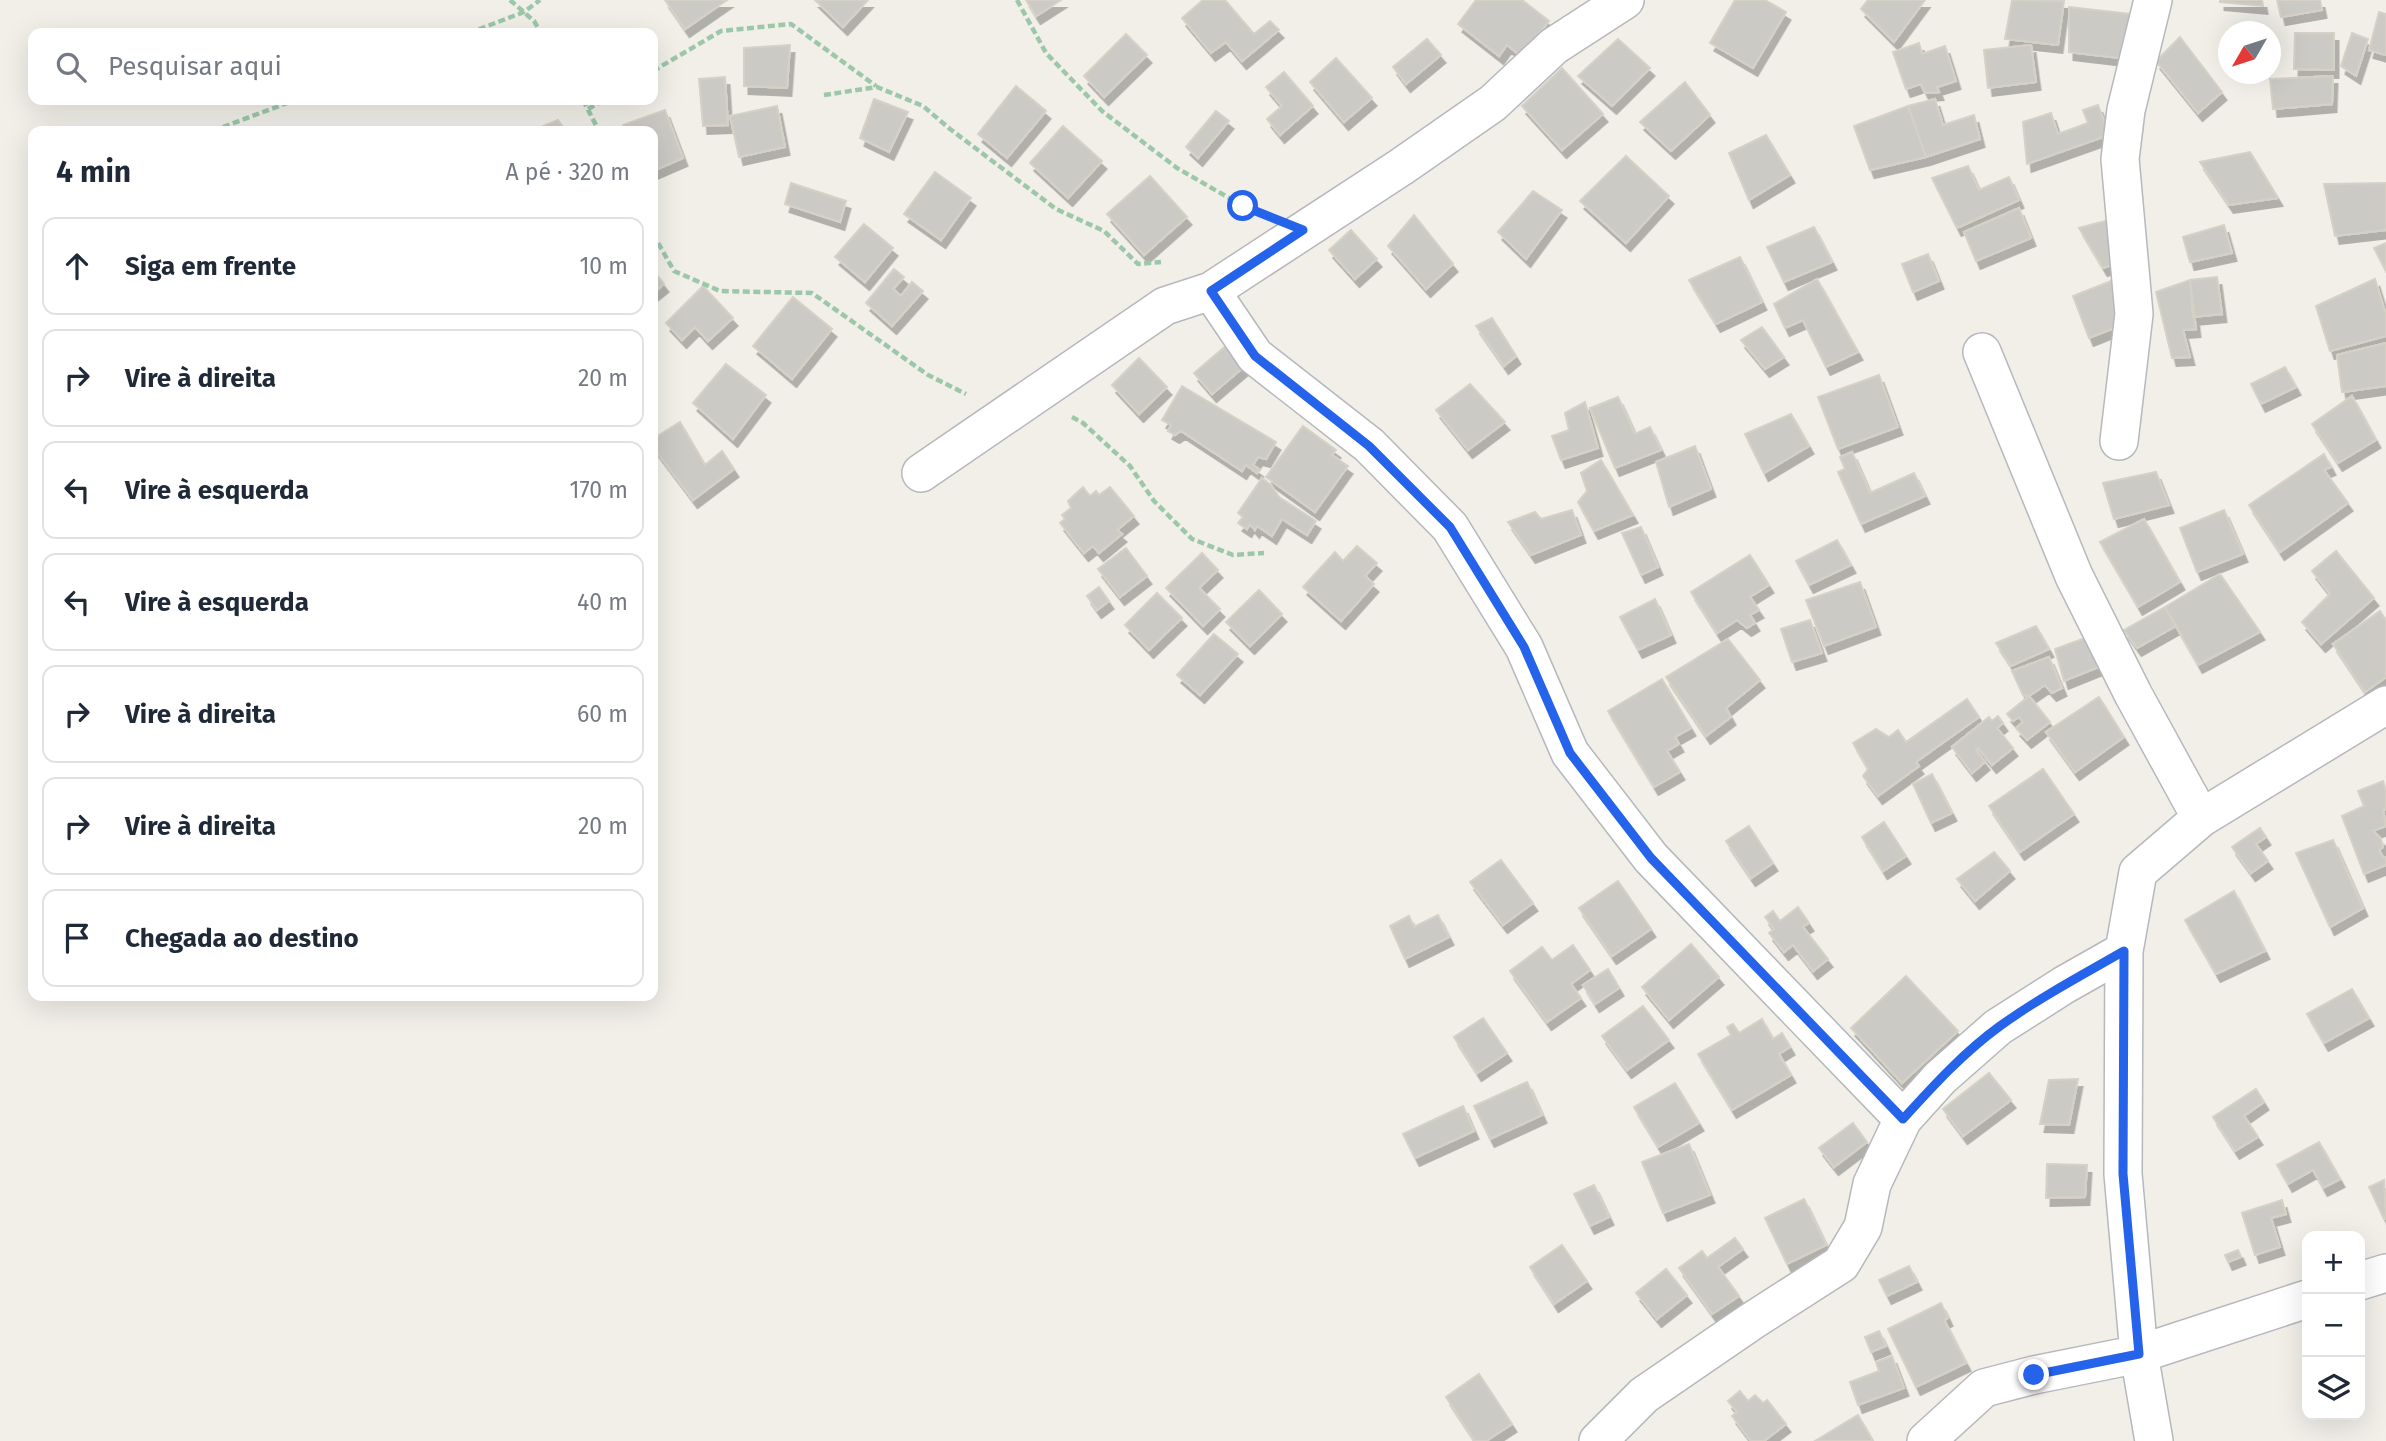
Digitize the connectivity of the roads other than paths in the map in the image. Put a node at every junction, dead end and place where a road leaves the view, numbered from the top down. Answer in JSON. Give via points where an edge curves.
{"nodes":[{"id":1,"x":1625,"y":0,"type":"edge"},
{"id":2,"x":2152,"y":0,"type":"edge"},
{"id":3,"x":1211,"y":291,"type":"junction"},
{"id":4,"x":1982,"y":352,"type":"dead end"},
{"id":5,"x":2119,"y":441,"type":"dead end"},
{"id":6,"x":921,"y":472,"type":"dead end"},
{"id":7,"x":2386,"y":705,"type":"edge"},
{"id":8,"x":2201,"y":818,"type":"junction"},
{"id":9,"x":2124,"y":951,"type":"junction"},
{"id":10,"x":1903,"y":1119,"type":"junction"},
{"id":11,"x":2386,"y":1273,"type":"edge"},
{"id":12,"x":2365,"y":1279,"type":"edge"},
{"id":13,"x":2302,"y":1301,"type":"edge"},
{"id":14,"x":2139,"y":1354,"type":"junction"},
{"id":15,"x":1598,"y":1441,"type":"edge"},
{"id":16,"x":1926,"y":1441,"type":"edge"},
{"id":17,"x":2154,"y":1441,"type":"edge"}],
"edges":[{"from":1,"to":3,"type":"street","via":[[1554,46],[1493,103]]},
{"from":2,"to":5,"type":"street","via":[[2126,110],[2120,159],[2134,314]]},
{"from":3,"to":6,"type":"street","via":[[1165,306]]},
{"from":3,"to":10,"type":"street","via":[[1255,356],[1369,446],[1450,527],[1524,647],[1570,753],[1651,858]]},
{"from":4,"to":8,"type":"street","via":[[2074,576]]},
{"from":7,"to":8,"type":"street"},
{"from":8,"to":9,"type":"street","via":[[2138,872]]},
{"from":9,"to":10,"type":"street","via":[[1998,1027],[1940,1078]]},
{"from":9,"to":14,"type":"street","via":[[2123,1174]]},
{"from":10,"to":15,"type":"street","via":[[1872,1184],[1863,1227],[1841,1264],[1644,1395]]},
{"from":11,"to":12,"type":"street"},
{"from":13,"to":14,"type":"street"},
{"from":14,"to":16,"type":"street","via":[[1984,1388]]},
{"from":14,"to":17,"type":"street"}]}
